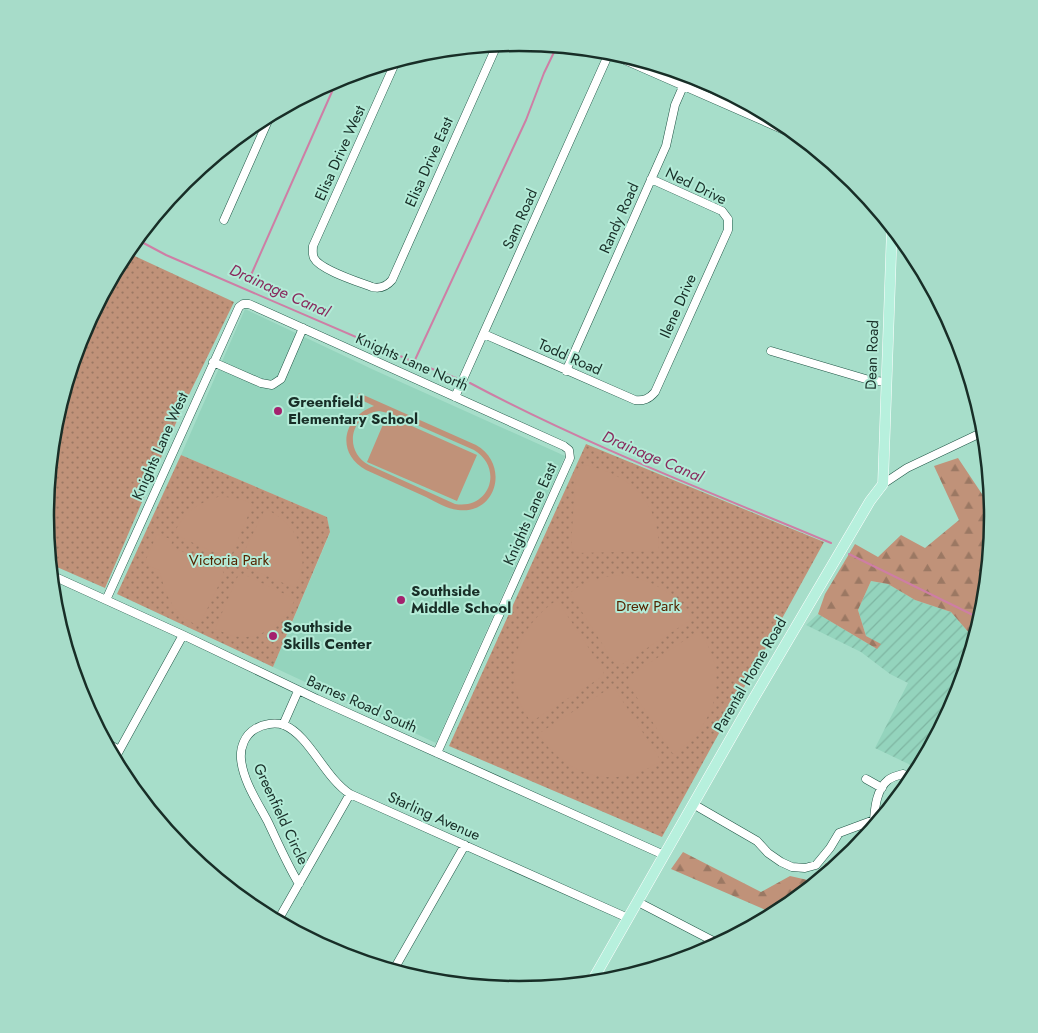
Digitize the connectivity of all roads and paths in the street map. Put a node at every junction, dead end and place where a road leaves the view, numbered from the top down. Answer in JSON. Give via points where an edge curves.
{"nodes":[{"id":1,"x":494,"y":52,"type":"edge"},
{"id":2,"x":604,"y":59,"type":"edge"},
{"id":3,"x":644,"y":68,"type":"edge"},
{"id":4,"x":392,"y":69,"type":"edge"},
{"id":5,"x":685,"y":82,"type":"edge"},
{"id":6,"x":683,"y":86,"type":"junction"},
{"id":7,"x":762,"y":121,"type":"edge"},
{"id":8,"x":265,"y":127,"type":"edge"},
{"id":9,"x":651,"y":179,"type":"junction"},
{"id":10,"x":731,"y":217,"type":"joint"},
{"id":11,"x":224,"y":220,"type":"dead end"},
{"id":12,"x":892,"y":238,"type":"edge"},
{"id":13,"x":314,"y":258,"type":"joint"},
{"id":14,"x":242,"y":304,"type":"joint"},
{"id":15,"x":303,"y":328,"type":"junction"},
{"id":16,"x":484,"y":334,"type":"junction"},
{"id":17,"x":771,"y":351,"type":"dead end"},
{"id":18,"x":213,"y":362,"type":"junction"},
{"id":19,"x":566,"y":370,"type":"junction"},
{"id":20,"x":885,"y":382,"type":"junction"},
{"id":21,"x":455,"y":397,"type":"junction"},
{"id":22,"x":646,"y":400,"type":"junction"},
{"id":23,"x":649,"y":409,"type":"dead end"},
{"id":24,"x":976,"y":435,"type":"edge"},
{"id":25,"x":569,"y":450,"type":"joint"},
{"id":26,"x":883,"y":484,"type":"junction"},
{"id":27,"x":58,"y":578,"type":"edge"},
{"id":28,"x":106,"y":600,"type":"junction"},
{"id":29,"x":183,"y":635,"type":"junction"},
{"id":30,"x":298,"y":691,"type":"junction"},
{"id":31,"x":283,"y":725,"type":"junction"},
{"id":32,"x":115,"y":748,"type":"edge"},
{"id":33,"x":119,"y":750,"type":"joint"},
{"id":34,"x":437,"y":753,"type":"junction"},
{"id":35,"x":903,"y":774,"type":"dead end"},
{"id":36,"x":866,"y":780,"type":"dead end"},
{"id":37,"x":882,"y":788,"type":"junction"},
{"id":38,"x":350,"y":794,"type":"junction"},
{"id":39,"x":693,"y":804,"type":"junction"},
{"id":40,"x":874,"y":817,"type":"edge"},
{"id":41,"x":870,"y":821,"type":"edge"},
{"id":42,"x":465,"y":845,"type":"junction"},
{"id":43,"x":664,"y":855,"type":"junction"},
{"id":44,"x":299,"y":884,"type":"junction"},
{"id":45,"x":638,"y":902,"type":"junction"},
{"id":46,"x":281,"y":916,"type":"edge"},
{"id":47,"x":628,"y":918,"type":"junction"},
{"id":48,"x":711,"y":940,"type":"edge"},
{"id":49,"x":396,"y":965,"type":"edge"},
{"id":50,"x":596,"y":975,"type":"edge"}],
"edges":[{"from":1,"to":13,"type":"street","name":"Elisa Drive East","via":[[388,285],[372,287],[323,266]]},
{"from":2,"to":16,"type":"street","name":"Sam Road"},
{"from":3,"to":6,"type":"street"},
{"from":4,"to":13,"type":"street","name":"Elisa Drive West","via":[[314,246]]},
{"from":5,"to":6,"type":"street","name":"Randy Road"},
{"from":6,"to":7,"type":"street"},
{"from":6,"to":9,"type":"street","name":"Randy Road","via":[[673,110],[668,140]]},
{"from":8,"to":11,"type":"street"},
{"from":9,"to":10,"type":"street","name":"Ned Drive"},
{"from":9,"to":19,"type":"street","name":"Randy Road"},
{"from":10,"to":22,"type":"street","name":"Ilene Drive","via":[[655,392]]},
{"from":12,"to":20,"type":"main road","name":"Dean Road"},
{"from":14,"to":15,"type":"street","name":"Knights Lane North","via":[[249,304]]},
{"from":14,"to":18,"type":"street","name":"Knights Lane West"},
{"from":15,"to":18,"type":"street","via":[[281,379],[272,385]]},
{"from":15,"to":21,"type":"street","name":"Knights Lane North"},
{"from":16,"to":19,"type":"street","name":"Todd Road"},
{"from":16,"to":21,"type":"street","name":"Sam Road"},
{"from":17,"to":20,"type":"street"},
{"from":18,"to":28,"type":"street","name":"Knights Lane West"},
{"from":19,"to":22,"type":"street","name":"Todd Road","via":[[635,400]]},
{"from":20,"to":26,"type":"main road","name":"Dean Road"},
{"from":21,"to":25,"type":"street","name":"Knights Lane North"},
{"from":22,"to":23,"type":"street"},
{"from":24,"to":26,"type":"street","name":"Parental Home Road","via":[[907,468]]},
{"from":25,"to":34,"type":"street","name":"Knights Lane East","via":[[570,458]]},
{"from":26,"to":39,"type":"main road","name":"Parental Home Road"},
{"from":27,"to":28,"type":"street","name":"Barnes Road South"},
{"from":28,"to":29,"type":"street","name":"Barnes Road South"},
{"from":29,"to":30,"type":"street","name":"Barnes Road South"},
{"from":29,"to":33,"type":"street"},
{"from":30,"to":31,"type":"street"},
{"from":30,"to":34,"type":"street","name":"Barnes Road South"},
{"from":31,"to":38,"type":"street","name":"Starling Avenue","via":[[305,742],[338,785]]},
{"from":31,"to":44,"type":"street","name":"Greenfield Circle","via":[[266,725],[252,730],[242,745],[241,761],[249,785]]},
{"from":32,"to":33,"type":"street"},
{"from":34,"to":43,"type":"street","name":"Barnes Road South"},
{"from":35,"to":37,"type":"street","via":[[889,779]]},
{"from":36,"to":37,"type":"street"},
{"from":37,"to":40,"type":"street","via":[[875,803]]},
{"from":38,"to":42,"type":"street","name":"Starling Avenue"},
{"from":38,"to":44,"type":"street"},
{"from":39,"to":41,"type":"street","via":[[757,841],[768,853],[792,867],[816,865],[839,833]]},
{"from":39,"to":43,"type":"main road","name":"Parental Home Road"},
{"from":42,"to":47,"type":"street","name":"Starling Avenue"},
{"from":42,"to":49,"type":"street"},
{"from":43,"to":45,"type":"main road","name":"Parental Home Road"},
{"from":44,"to":46,"type":"street"},
{"from":45,"to":47,"type":"main road","name":"Parental Home Road"},
{"from":45,"to":48,"type":"street"},
{"from":47,"to":50,"type":"main road","name":"Parental Home Road"}]}
